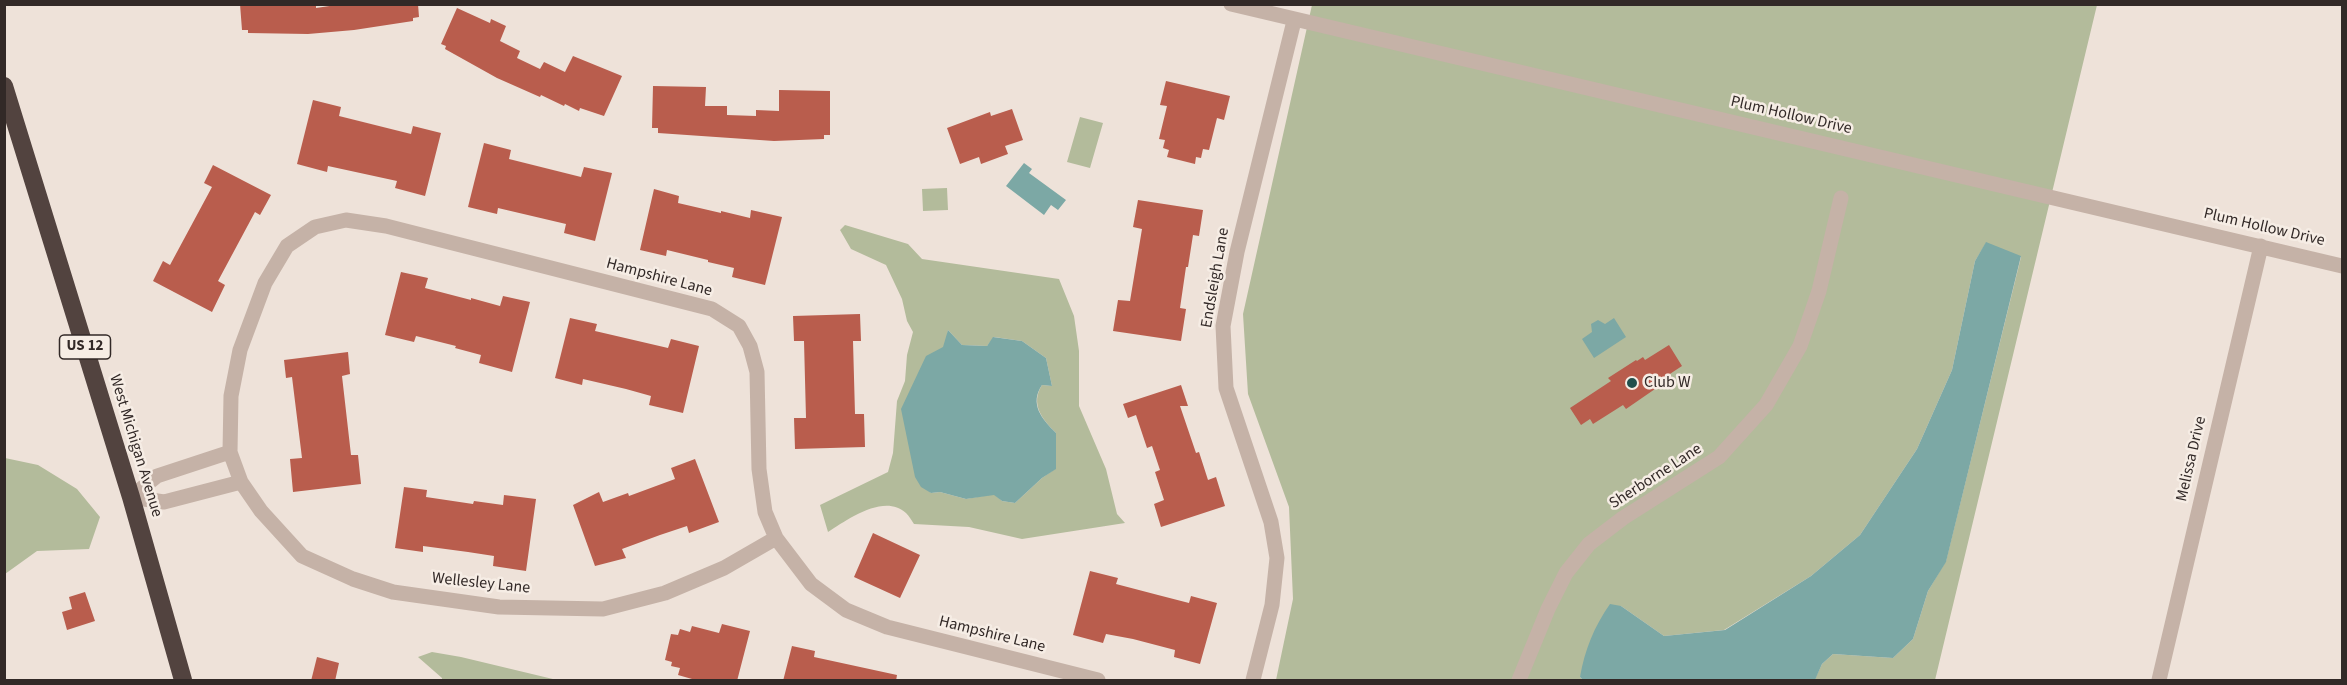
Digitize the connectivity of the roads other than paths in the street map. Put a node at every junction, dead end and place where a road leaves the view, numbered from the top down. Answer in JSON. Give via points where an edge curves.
{"nodes":[{"id":1,"x":1230,"y":4,"type":"edge"},
{"id":2,"x":1294,"y":21,"type":"junction"},
{"id":3,"x":4,"y":86,"type":"edge"},
{"id":4,"x":1841,"y":198,"type":"dead end"},
{"id":5,"x":2261,"y":246,"type":"junction"},
{"id":6,"x":2343,"y":266,"type":"edge"},
{"id":7,"x":231,"y":452,"type":"junction"},
{"id":8,"x":241,"y":482,"type":"junction"},
{"id":9,"x":131,"y":497,"type":"junction"},
{"id":10,"x":776,"y":538,"type":"junction"},
{"id":11,"x":183,"y":681,"type":"edge"},
{"id":12,"x":1098,"y":681,"type":"edge"},
{"id":13,"x":1253,"y":681,"type":"edge"},
{"id":14,"x":1519,"y":681,"type":"edge"},
{"id":15,"x":2159,"y":681,"type":"edge"}],
"edges":[{"from":1,"to":2,"type":"street","name":"Plum Hollow Drive"},
{"from":2,"to":5,"type":"street","name":"Plum Hollow Drive"},
{"from":2,"to":13,"type":"street","name":"Endsleigh Lane","via":[[1236,252],[1223,326],[1226,388],[1271,522],[1277,558],[1272,605]]},
{"from":3,"to":9,"type":"highway","name":"West Michigan Avenue","number":"US 12"},
{"from":4,"to":14,"type":"street","name":"Sherborne Lane","via":[[1819,291],[1800,346],[1766,405],[1719,457],[1589,544],[1566,573]]},
{"from":5,"to":6,"type":"street","name":"Plum Hollow Drive"},
{"from":5,"to":15,"type":"street","name":"Melissa Drive"},
{"from":7,"to":8,"type":"street","name":"Wellesley Lane"},
{"from":7,"to":9,"type":"street","via":[[157,476]]},
{"from":7,"to":10,"type":"street","name":"Hampshire Lane","via":[[231,396],[240,350],[265,283],[287,246],[315,227],[346,220],[386,226],[712,309],[739,327],[750,346],[757,372],[759,469],[765,512]]},
{"from":8,"to":9,"type":"street","via":[[164,502]]},
{"from":8,"to":10,"type":"street","name":"Wellesley Lane","via":[[261,511],[302,556],[393,592],[499,607],[603,609],[665,594],[724,568]]},
{"from":9,"to":11,"type":"highway","name":"West Michigan Avenue","number":"US 12"},
{"from":10,"to":12,"type":"street","name":"Hampshire Lane","via":[[811,584],[846,610],[887,627]]}]}
